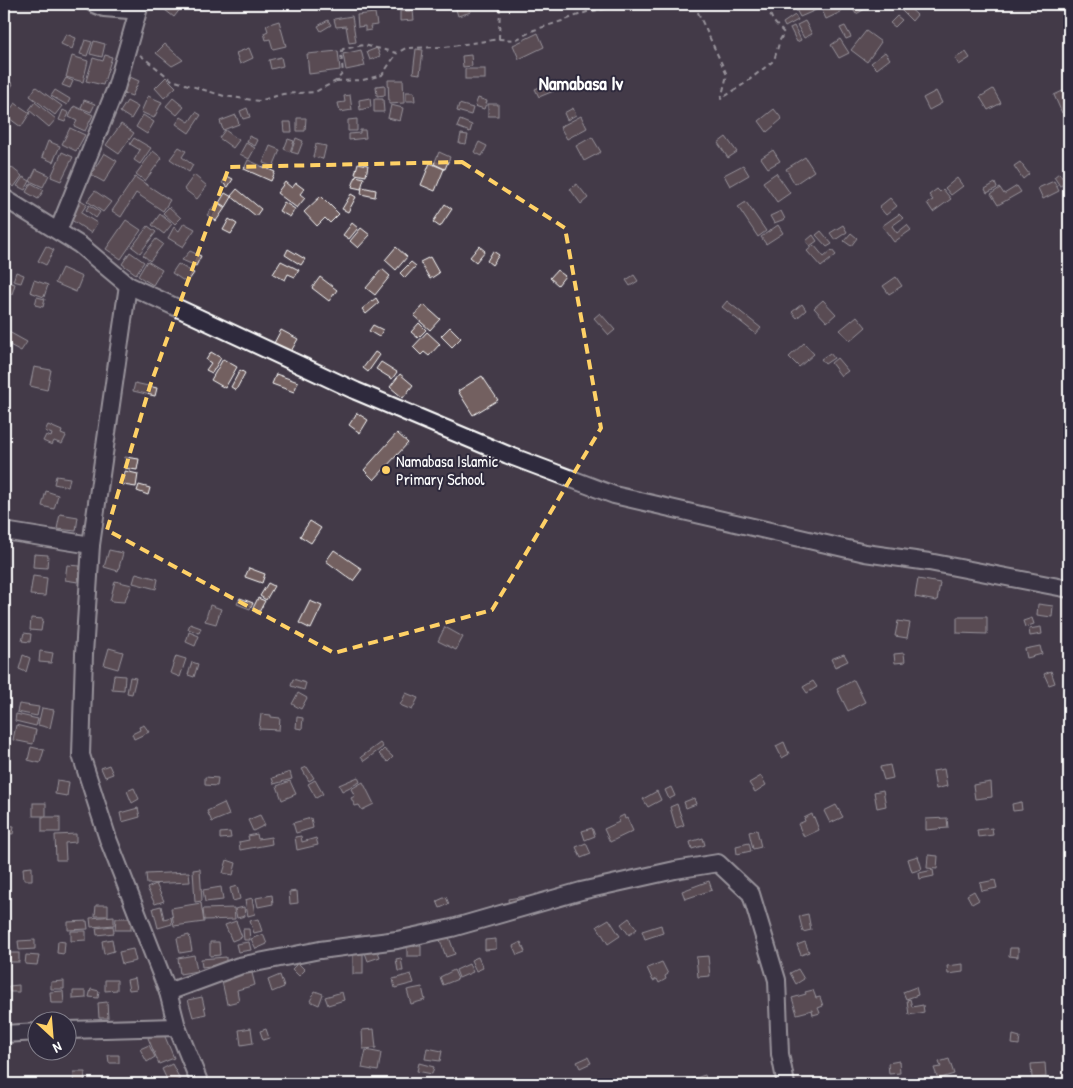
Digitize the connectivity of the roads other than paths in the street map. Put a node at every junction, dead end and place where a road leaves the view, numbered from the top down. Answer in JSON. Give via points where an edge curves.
{"nodes":[{"id":1,"x":94,"y":4,"type":"edge"},
{"id":2,"x":133,"y":10,"type":"edge"},
{"id":3,"x":4,"y":198,"type":"edge"},
{"id":4,"x":58,"y":232,"type":"junction"},
{"id":5,"x":128,"y":285,"type":"junction"},
{"id":6,"x":4,"y":531,"type":"edge"},
{"id":7,"x":92,"y":545,"type":"junction"},
{"id":8,"x":1069,"y":589,"type":"edge"},
{"id":9,"x":168,"y":992,"type":"junction"},
{"id":10,"x":177,"y":1027,"type":"junction"},
{"id":11,"x":78,"y":1030,"type":"edge"},
{"id":12,"x":28,"y":1033,"type":"edge"},
{"id":13,"x":4,"y":1034,"type":"edge"},
{"id":14,"x":200,"y":1084,"type":"edge"},
{"id":15,"x":786,"y":1084,"type":"edge"}],
"edges":[{"from":1,"to":2,"type":"street"},
{"from":2,"to":4,"type":"street","via":[[129,42],[116,88]]},
{"from":3,"to":4,"type":"street"},
{"from":4,"to":5,"type":"street","via":[[80,245]]},
{"from":5,"to":7,"type":"street"},
{"from":5,"to":8,"type":"street","via":[[356,391],[508,455],[614,495],[864,553]]},
{"from":6,"to":7,"type":"street"},
{"from":7,"to":9,"type":"street","via":[[80,755],[108,839]]},
{"from":9,"to":10,"type":"street"},
{"from":9,"to":15,"type":"street","via":[[239,966],[320,950],[397,940],[582,891],[718,863],[751,894],[777,980],[780,1054]]},
{"from":10,"to":11,"type":"street"},
{"from":10,"to":14,"type":"street"},
{"from":12,"to":13,"type":"street"}]}
